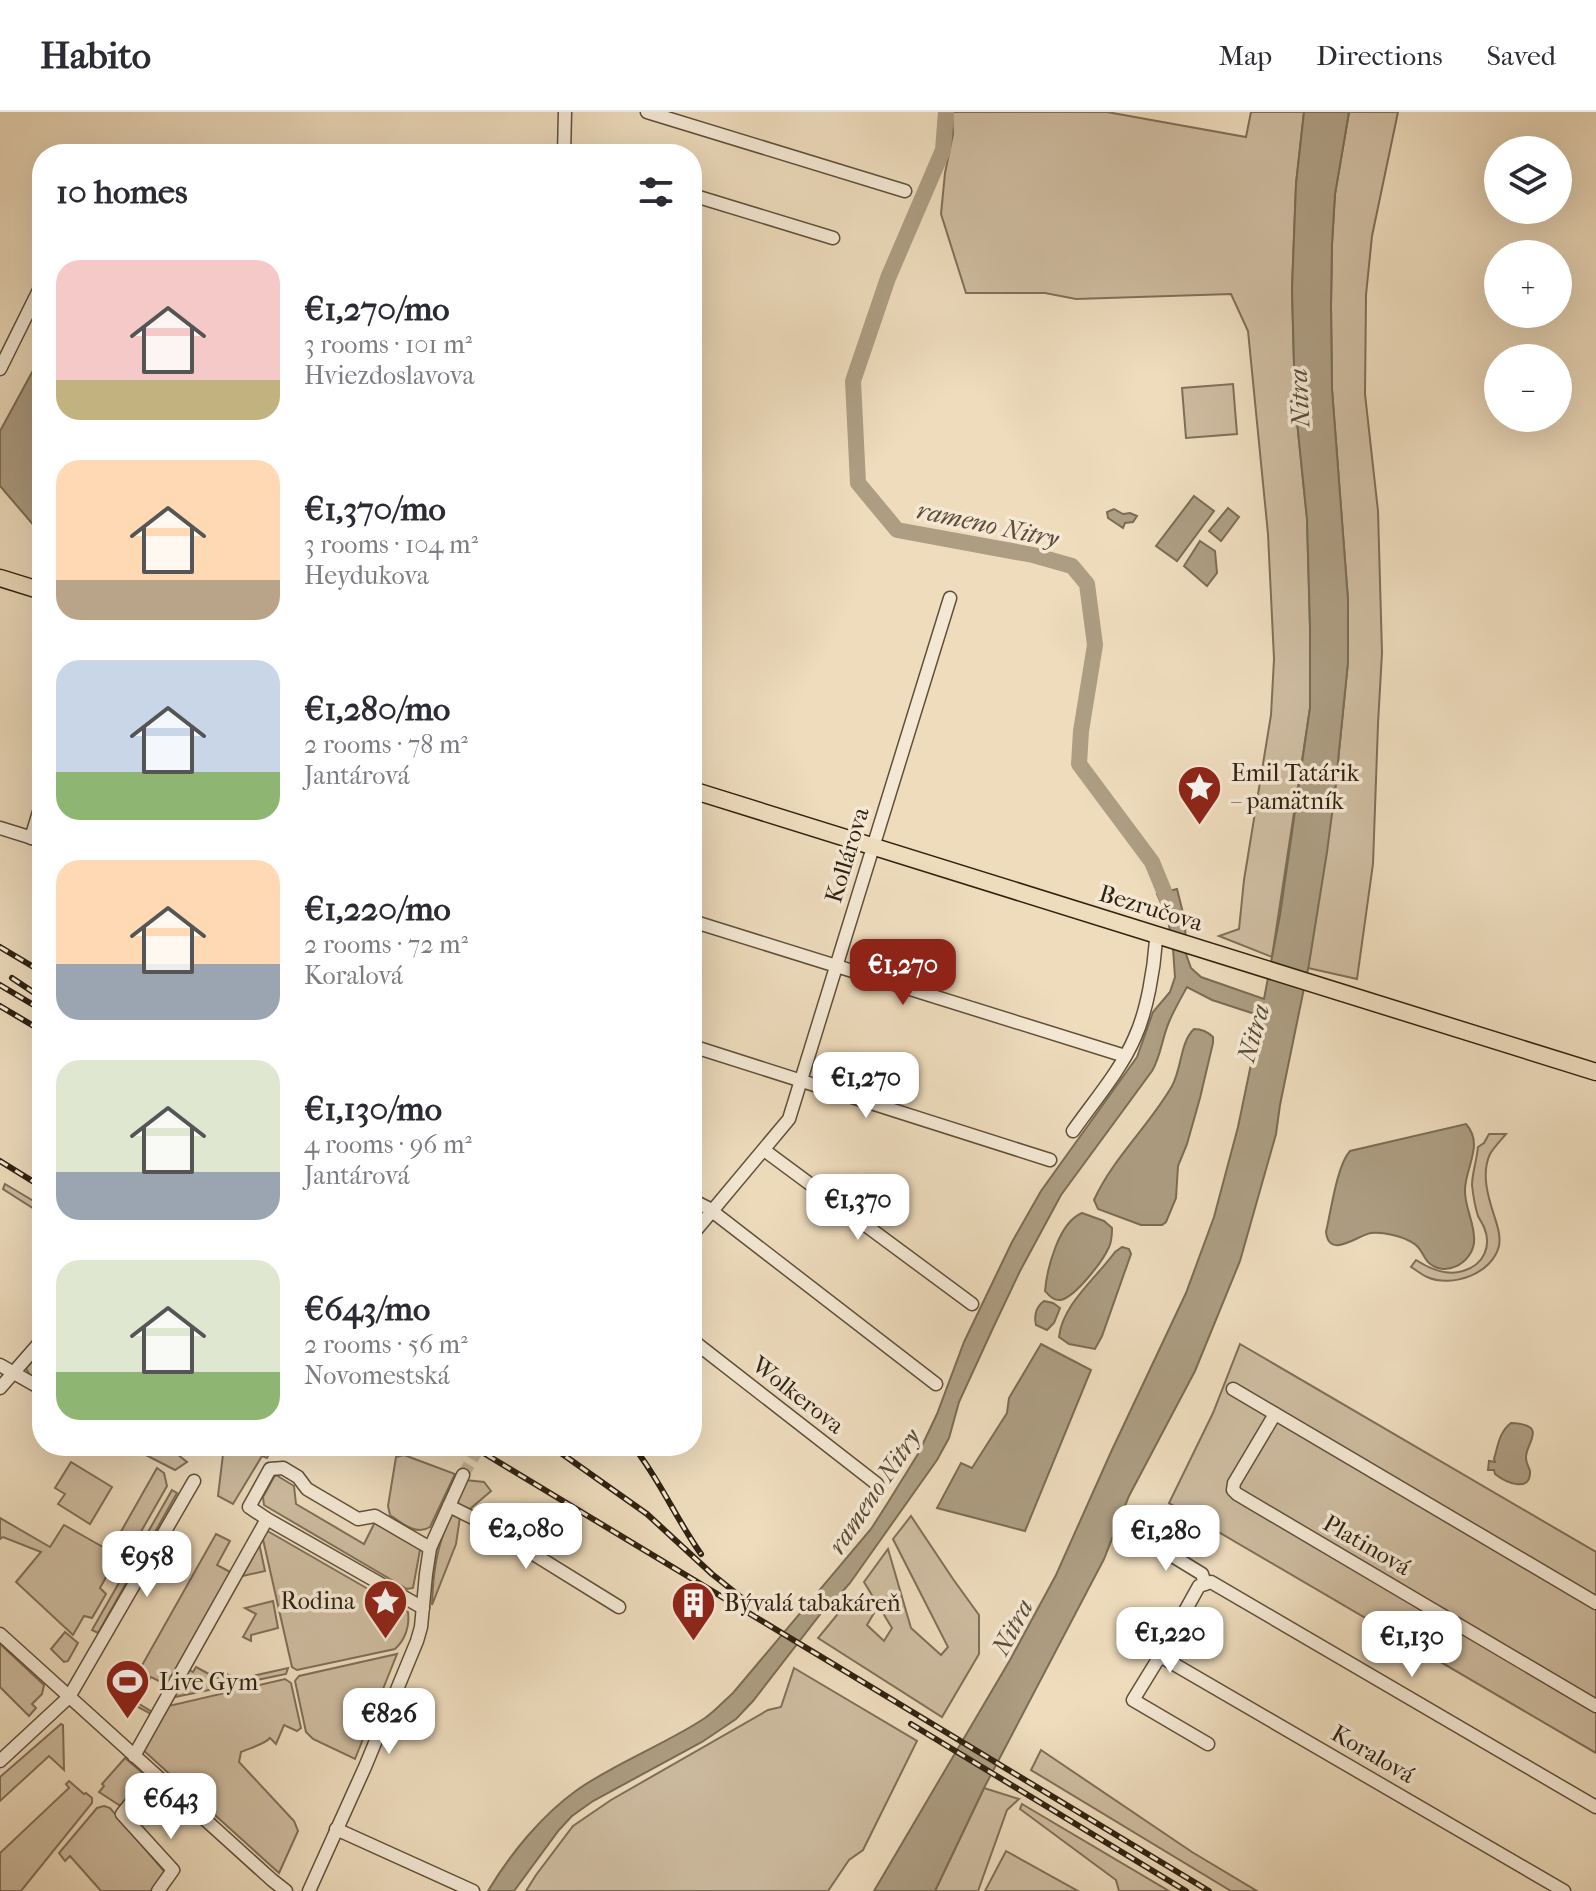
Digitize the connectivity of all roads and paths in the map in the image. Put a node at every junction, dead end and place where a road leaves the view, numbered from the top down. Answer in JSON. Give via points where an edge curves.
{"nodes":[{"id":1,"x":565,"y":112,"type":"edge"},
{"id":2,"x":647,"y":112,"type":"edge"},
{"id":3,"x":564,"y":144,"type":"edge"},
{"id":4,"x":905,"y":191,"type":"dead end"},
{"id":5,"x":702,"y":198,"type":"edge"},
{"id":6,"x":833,"y":238,"type":"dead end"},
{"id":7,"x":32,"y":304,"type":"edge"},
{"id":8,"x":0,"y":369,"type":"edge"},
{"id":9,"x":0,"y":578,"type":"edge"},
{"id":10,"x":32,"y":588,"type":"edge"},
{"id":11,"x":950,"y":598,"type":"dead end"},
{"id":12,"x":702,"y":793,"type":"edge"},
{"id":13,"x":0,"y":828,"type":"edge"},
{"id":14,"x":32,"y":839,"type":"edge"},
{"id":15,"x":873,"y":846,"type":"junction"},
{"id":16,"x":702,"y":924,"type":"edge"},
{"id":17,"x":1160,"y":939,"type":"junction"},
{"id":18,"x":835,"y":967,"type":"junction"},
{"id":19,"x":702,"y":1049,"type":"edge"},
{"id":20,"x":1125,"y":1056,"type":"junction"},
{"id":21,"x":1596,"y":1072,"type":"edge"},
{"id":22,"x":800,"y":1080,"type":"junction"},
{"id":23,"x":1073,"y":1131,"type":"dead end"},
{"id":24,"x":764,"y":1150,"type":"junction"},
{"id":25,"x":1050,"y":1160,"type":"dead end"},
{"id":26,"x":702,"y":1206,"type":"edge"},
{"id":27,"x":712,"y":1212,"type":"junction"},
{"id":28,"x":702,"y":1224,"type":"edge"},
{"id":29,"x":972,"y":1304,"type":"dead end"},
{"id":30,"x":702,"y":1348,"type":"edge"},
{"id":31,"x":32,"y":1351,"type":"edge"},
{"id":32,"x":0,"y":1365,"type":"edge"},
{"id":33,"x":13,"y":1373,"type":"junction"},
{"id":34,"x":32,"y":1382,"type":"edge"},
{"id":35,"x":936,"y":1384,"type":"dead end"},
{"id":36,"x":0,"y":1388,"type":"edge"},
{"id":37,"x":1233,"y":1389,"type":"dead end"},
{"id":38,"x":1275,"y":1414,"type":"junction"},
{"id":39,"x":463,"y":1475,"type":"tunnel mouth"},
{"id":40,"x":194,"y":1481,"type":"dead end"},
{"id":41,"x":877,"y":1484,"type":"dead end"},
{"id":42,"x":449,"y":1506,"type":"junction"},
{"id":43,"x":267,"y":1519,"type":"junction"},
{"id":44,"x":1153,"y":1544,"type":"dead end"},
{"id":45,"x":430,"y":1548,"type":"junction"},
{"id":46,"x":1208,"y":1583,"type":"junction"},
{"id":47,"x":1596,"y":1603,"type":"edge"},
{"id":48,"x":619,"y":1607,"type":"dead end"},
{"id":49,"x":423,"y":1608,"type":"junction"},
{"id":50,"x":0,"y":1634,"type":"edge"},
{"id":51,"x":1160,"y":1656,"type":"junction"},
{"id":52,"x":69,"y":1697,"type":"junction"},
{"id":53,"x":1596,"y":1706,"type":"edge"},
{"id":54,"x":1208,"y":1744,"type":"dead end"},
{"id":55,"x":134,"y":1756,"type":"junction"},
{"id":56,"x":0,"y":1761,"type":"edge"},
{"id":57,"x":154,"y":1774,"type":"junction"},
{"id":58,"x":1596,"y":1807,"type":"edge"},
{"id":59,"x":336,"y":1829,"type":"junction"},
{"id":60,"x":268,"y":1886,"type":"edge"},
{"id":61,"x":158,"y":1891,"type":"edge"},
{"id":62,"x":286,"y":1891,"type":"edge"},
{"id":63,"x":309,"y":1891,"type":"edge"},
{"id":64,"x":473,"y":1891,"type":"edge"},
{"id":65,"x":1564,"y":1891,"type":"edge"}],
"edges":[{"from":1,"to":3,"type":"street"},
{"from":2,"to":4,"type":"street"},
{"from":5,"to":6,"type":"street"},
{"from":7,"to":8,"type":"street"},
{"from":9,"to":10,"type":"main road"},
{"from":11,"to":15,"type":"street","name":"Kollárova"},
{"from":12,"to":15,"type":"main road","name":"Bezručova"},
{"from":13,"to":14,"type":"street"},
{"from":15,"to":17,"type":"main road","name":"Bezručova"},
{"from":15,"to":18,"type":"street","name":"Kollárova"},
{"from":16,"to":18,"type":"street"},
{"from":17,"to":20,"type":"street","via":[[1142,1018]]},
{"from":17,"to":21,"type":"main road","name":"Bezručova"},
{"from":18,"to":20,"type":"street"},
{"from":18,"to":22,"type":"street","name":"Kollárova"},
{"from":19,"to":22,"type":"street"},
{"from":20,"to":23,"type":"street"},
{"from":22,"to":24,"type":"street","name":"Kollárova","via":[[789,1119]]},
{"from":22,"to":25,"type":"street"},
{"from":24,"to":27,"type":"street","name":"Kollárova"},
{"from":24,"to":29,"type":"street"},
{"from":26,"to":27,"type":"street"},
{"from":27,"to":28,"type":"street","name":"Kollárova"},
{"from":27,"to":35,"type":"street"},
{"from":30,"to":41,"type":"street","name":"Wolkerova"},
{"from":31,"to":33,"type":"street"},
{"from":32,"to":33,"type":"street"},
{"from":33,"to":34,"type":"street"},
{"from":33,"to":36,"type":"street"},
{"from":37,"to":38,"type":"street"},
{"from":38,"to":47,"type":"street"},
{"from":38,"to":53,"type":"street","name":"Platinová","via":[[1234,1483],[1237,1494]]},
{"from":39,"to":42,"type":"street"},
{"from":40,"to":52,"type":"street"},
{"from":42,"to":45,"type":"street"},
{"from":42,"to":48,"type":"street","via":[[487,1523]]},
{"from":43,"to":45,"type":"street","via":[[249,1507],[270,1469],[283,1468],[358,1519],[375,1516]]},
{"from":43,"to":49,"type":"street"},
{"from":43,"to":55,"type":"street"},
{"from":44,"to":46,"type":"street"},
{"from":45,"to":49,"type":"street"},
{"from":46,"to":51,"type":"street","via":[[1199,1586]]},
{"from":46,"to":58,"type":"street"},
{"from":49,"to":59,"type":"street","via":[[414,1649]]},
{"from":50,"to":52,"type":"street"},
{"from":51,"to":54,"type":"street","via":[[1133,1700]]},
{"from":51,"to":65,"type":"street","name":"Koralová"},
{"from":52,"to":55,"type":"street"},
{"from":52,"to":56,"type":"street"},
{"from":55,"to":57,"type":"street"},
{"from":57,"to":60,"type":"street"},
{"from":57,"to":61,"type":"street","via":[[122,1814],[173,1870]]},
{"from":59,"to":63,"type":"street"},
{"from":59,"to":64,"type":"street"},
{"from":60,"to":62,"type":"street"}]}
